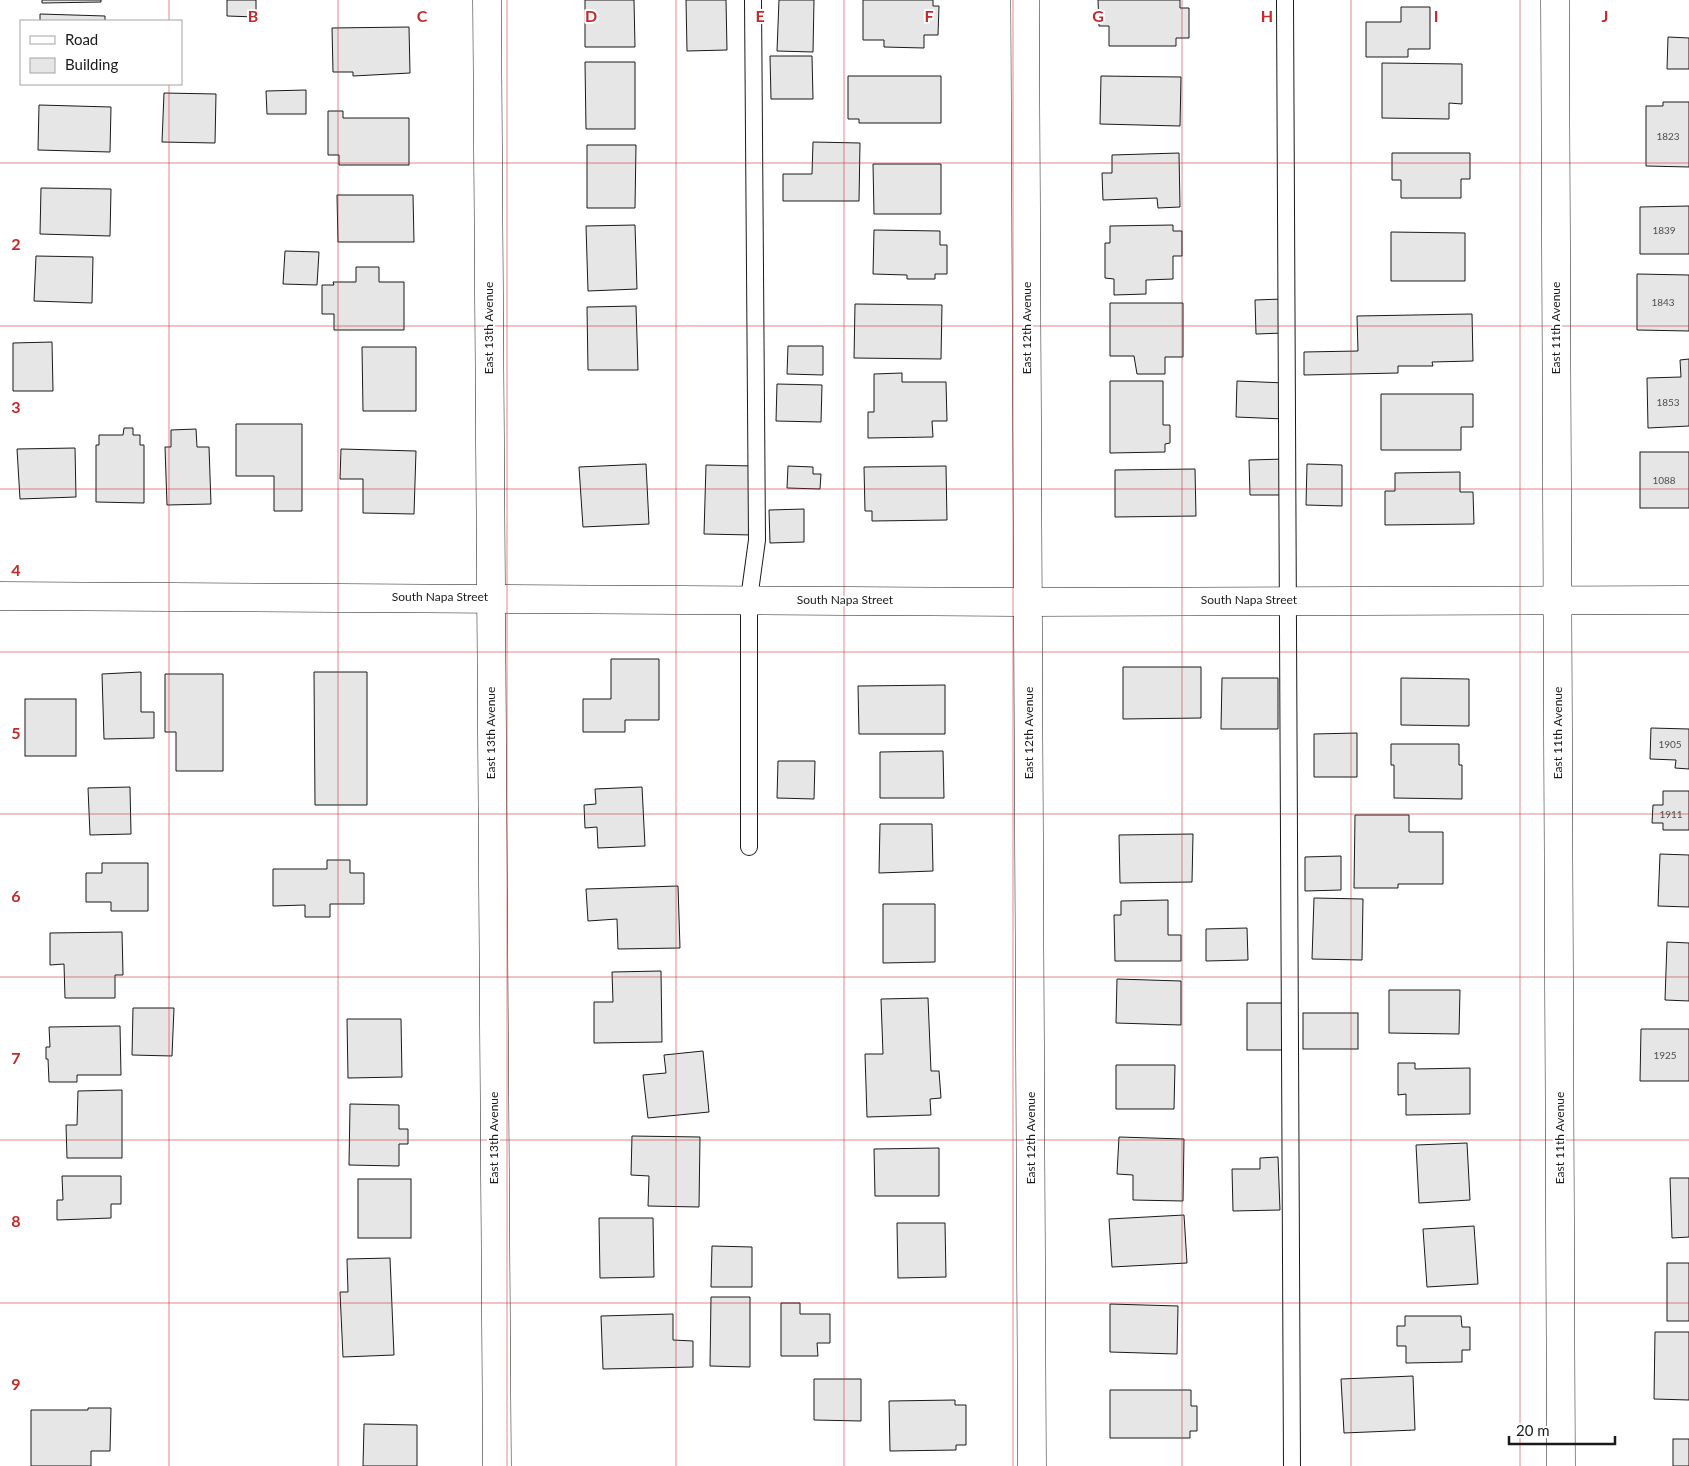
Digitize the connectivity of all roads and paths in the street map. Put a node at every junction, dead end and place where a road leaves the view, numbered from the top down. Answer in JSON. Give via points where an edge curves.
{"nodes":[{"id":1,"x":487,"y":0,"type":"edge"},
{"id":2,"x":753,"y":0,"type":"edge"},
{"id":3,"x":1025,"y":0,"type":"edge"},
{"id":4,"x":1285,"y":0,"type":"edge"},
{"id":5,"x":1555,"y":0,"type":"edge"},
{"id":6,"x":0,"y":596,"type":"edge"},
{"id":7,"x":490,"y":598,"type":"junction"},
{"id":8,"x":749,"y":600,"type":"junction"},
{"id":9,"x":1289,"y":600,"type":"junction"},
{"id":10,"x":1557,"y":600,"type":"junction"},
{"id":11,"x":1689,"y":600,"type":"edge"},
{"id":12,"x":1029,"y":602,"type":"junction"},
{"id":13,"x":749,"y":847,"type":"dead end"},
{"id":14,"x":497,"y":1466,"type":"edge"},
{"id":15,"x":1032,"y":1466,"type":"edge"},
{"id":16,"x":1292,"y":1466,"type":"edge"},
{"id":17,"x":1562,"y":1466,"type":"edge"}],
"edges":[{"from":1,"to":7,"type":"street","name":"East 13th Avenue"},
{"from":2,"to":8,"type":"lane","via":[[757,540]]},
{"from":3,"to":12,"type":"street","name":"East 12th Avenue"},
{"from":4,"to":9,"type":"lane"},
{"from":5,"to":10,"type":"street","name":"East 11th Avenue"},
{"from":6,"to":7,"type":"street","name":"South Napa Street"},
{"from":7,"to":8,"type":"street","name":"South Napa Street"},
{"from":7,"to":14,"type":"street","name":"East 13th Avenue"},
{"from":8,"to":12,"type":"street","name":"South Napa Street"},
{"from":8,"to":13,"type":"lane"},
{"from":9,"to":10,"type":"street","name":"South Napa Street"},
{"from":9,"to":12,"type":"street","name":"South Napa Street"},
{"from":9,"to":16,"type":"lane"},
{"from":10,"to":11,"type":"street","name":"South Napa Street"},
{"from":10,"to":17,"type":"street","name":"East 11th Avenue"},
{"from":12,"to":15,"type":"street","name":"East 12th Avenue"}]}
